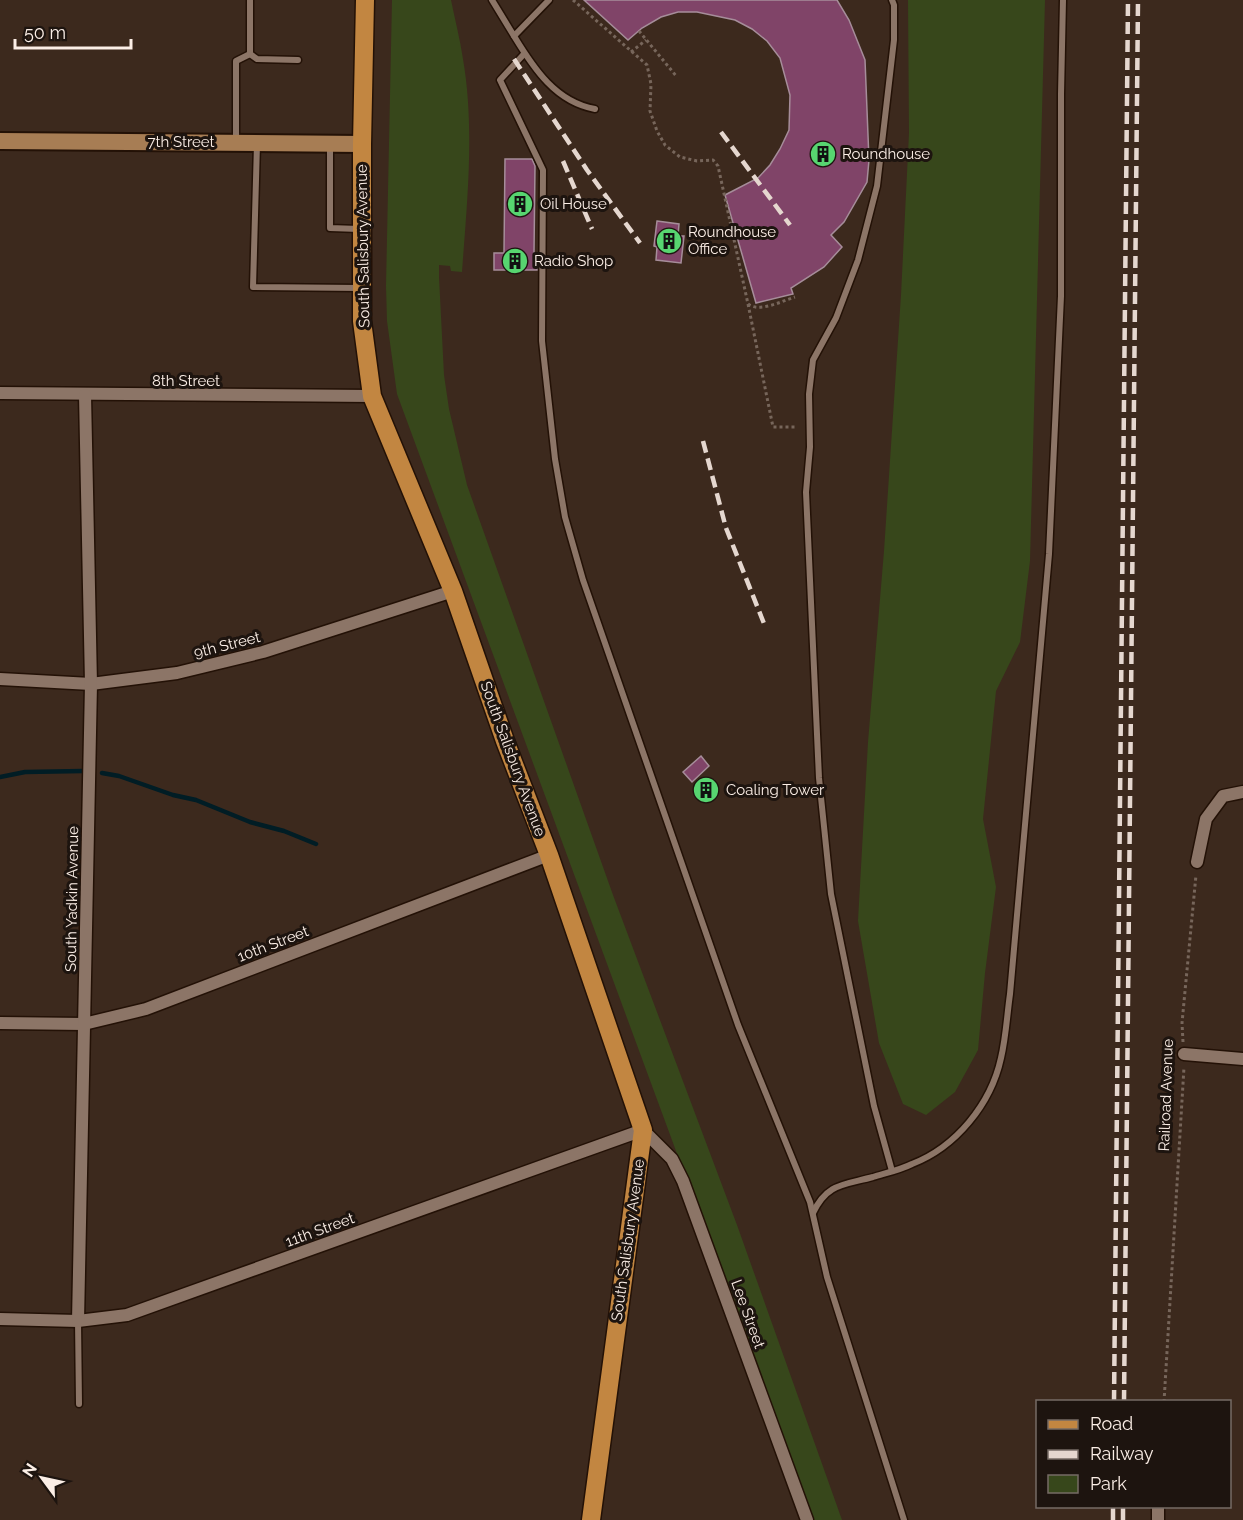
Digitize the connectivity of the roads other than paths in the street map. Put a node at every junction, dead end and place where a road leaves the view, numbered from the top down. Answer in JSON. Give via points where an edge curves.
{"nodes":[{"id":1,"x":250,"y":0,"type":"edge"},
{"id":2,"x":365,"y":0,"type":"edge"},
{"id":3,"x":492,"y":0,"type":"edge"},
{"id":4,"x":549,"y":0,"type":"edge"},
{"id":5,"x":892,"y":0,"type":"edge"},
{"id":6,"x":1063,"y":0,"type":"edge"},
{"id":7,"x":514,"y":36,"type":"junction"},
{"id":8,"x":250,"y":54,"type":"junction"},
{"id":9,"x":524,"y":54,"type":"junction"},
{"id":10,"x":298,"y":60,"type":"dead end"},
{"id":11,"x":595,"y":109,"type":"dead end"},
{"id":12,"x":0,"y":141,"type":"edge"},
{"id":13,"x":236,"y":143,"type":"junction"},
{"id":14,"x":257,"y":143,"type":"junction"},
{"id":15,"x":330,"y":144,"type":"junction"},
{"id":16,"x":362,"y":144,"type":"junction"},
{"id":17,"x":362,"y":229,"type":"junction"},
{"id":18,"x":362,"y":288,"type":"junction"},
{"id":19,"x":0,"y":393,"type":"edge"},
{"id":20,"x":86,"y":395,"type":"junction"},
{"id":21,"x":372,"y":396,"type":"junction"},
{"id":22,"x":453,"y":591,"type":"junction"},
{"id":23,"x":0,"y":679,"type":"edge"},
{"id":24,"x":91,"y":684,"type":"junction"},
{"id":25,"x":1243,"y":792,"type":"edge"},
{"id":26,"x":549,"y":855,"type":"junction"},
{"id":27,"x":1197,"y":862,"type":"road end"},
{"id":28,"x":0,"y":1023,"type":"edge"},
{"id":29,"x":84,"y":1024,"type":"junction"},
{"id":30,"x":1184,"y":1054,"type":"road end"},
{"id":31,"x":1243,"y":1059,"type":"edge"},
{"id":32,"x":643,"y":1130,"type":"junction"},
{"id":33,"x":892,"y":1171,"type":"junction"},
{"id":34,"x":813,"y":1214,"type":"junction"},
{"id":35,"x":0,"y":1319,"type":"edge"},
{"id":36,"x":78,"y":1321,"type":"junction"},
{"id":37,"x":79,"y":1404,"type":"dead end"},
{"id":38,"x":591,"y":1520,"type":"edge"},
{"id":39,"x":807,"y":1520,"type":"edge"},
{"id":40,"x":904,"y":1520,"type":"edge"}],
"edges":[{"from":1,"to":8,"type":"lane"},
{"from":2,"to":16,"type":"main road","name":"South Salisbury Avenue"},
{"from":3,"to":7,"type":"lane"},
{"from":4,"to":7,"type":"lane"},
{"from":5,"to":33,"type":"lane","via":[[894,40],[877,186],[858,260],[836,318],[813,360],[806,492],[819,778],[831,894],[871,1095]]},
{"from":6,"to":33,"type":"lane","via":[[1061,296],[1049,554],[1001,1059],[991,1088],[957,1135],[932,1155]]},
{"from":7,"to":9,"type":"lane"},
{"from":8,"to":10,"type":"lane","via":[[257,59]]},
{"from":8,"to":13,"type":"lane","via":[[236,61]]},
{"from":9,"to":11,"type":"lane","via":[[566,99]]},
{"from":9,"to":34,"type":"lane","via":[[500,80],[543,170],[542,341],[565,517],[586,591],[738,1025]]},
{"from":12,"to":13,"type":"street","name":"7th Street"},
{"from":13,"to":14,"type":"street","name":"7th Street"},
{"from":14,"to":15,"type":"street","name":"7th Street"},
{"from":14,"to":18,"type":"lane","via":[[252,287]]},
{"from":15,"to":16,"type":"street","name":"7th Street"},
{"from":15,"to":17,"type":"lane","via":[[330,228]]},
{"from":16,"to":17,"type":"main road","name":"South Salisbury Avenue"},
{"from":17,"to":18,"type":"main road","name":"South Salisbury Avenue"},
{"from":18,"to":21,"type":"main road","name":"South Salisbury Avenue","via":[[362,321]]},
{"from":19,"to":20,"type":"street","name":"8th Street"},
{"from":20,"to":21,"type":"street","name":"8th Street"},
{"from":20,"to":24,"type":"street","name":"South Yadkin Avenue"},
{"from":21,"to":22,"type":"main road","name":"South Salisbury Avenue"},
{"from":22,"to":24,"type":"street","name":"9th Street","via":[[263,652],[177,673]]},
{"from":22,"to":26,"type":"main road","name":"South Salisbury Avenue"},
{"from":23,"to":24,"type":"street","name":"9th Street"},
{"from":24,"to":29,"type":"street","name":"South Yadkin Avenue"},
{"from":25,"to":27,"type":"street","via":[[1223,796],[1206,819]]},
{"from":26,"to":29,"type":"street","name":"10th Street","via":[[146,1009]]},
{"from":26,"to":32,"type":"main road","name":"South Salisbury Avenue"},
{"from":28,"to":29,"type":"street","name":"10th Street"},
{"from":29,"to":36,"type":"street","name":"South Yadkin Avenue"},
{"from":30,"to":31,"type":"street"},
{"from":32,"to":36,"type":"street","name":"11th Street","via":[[127,1315]]},
{"from":32,"to":38,"type":"main road","name":"South Salisbury Avenue"},
{"from":32,"to":39,"type":"street","name":"Lee Street","via":[[672,1159],[683,1181]]},
{"from":33,"to":34,"type":"lane","via":[[829,1191]]},
{"from":34,"to":40,"type":"lane","via":[[827,1277]]},
{"from":35,"to":36,"type":"street","name":"11th Street"},
{"from":36,"to":37,"type":"lane","name":"South Yadkin Avenue"}]}
